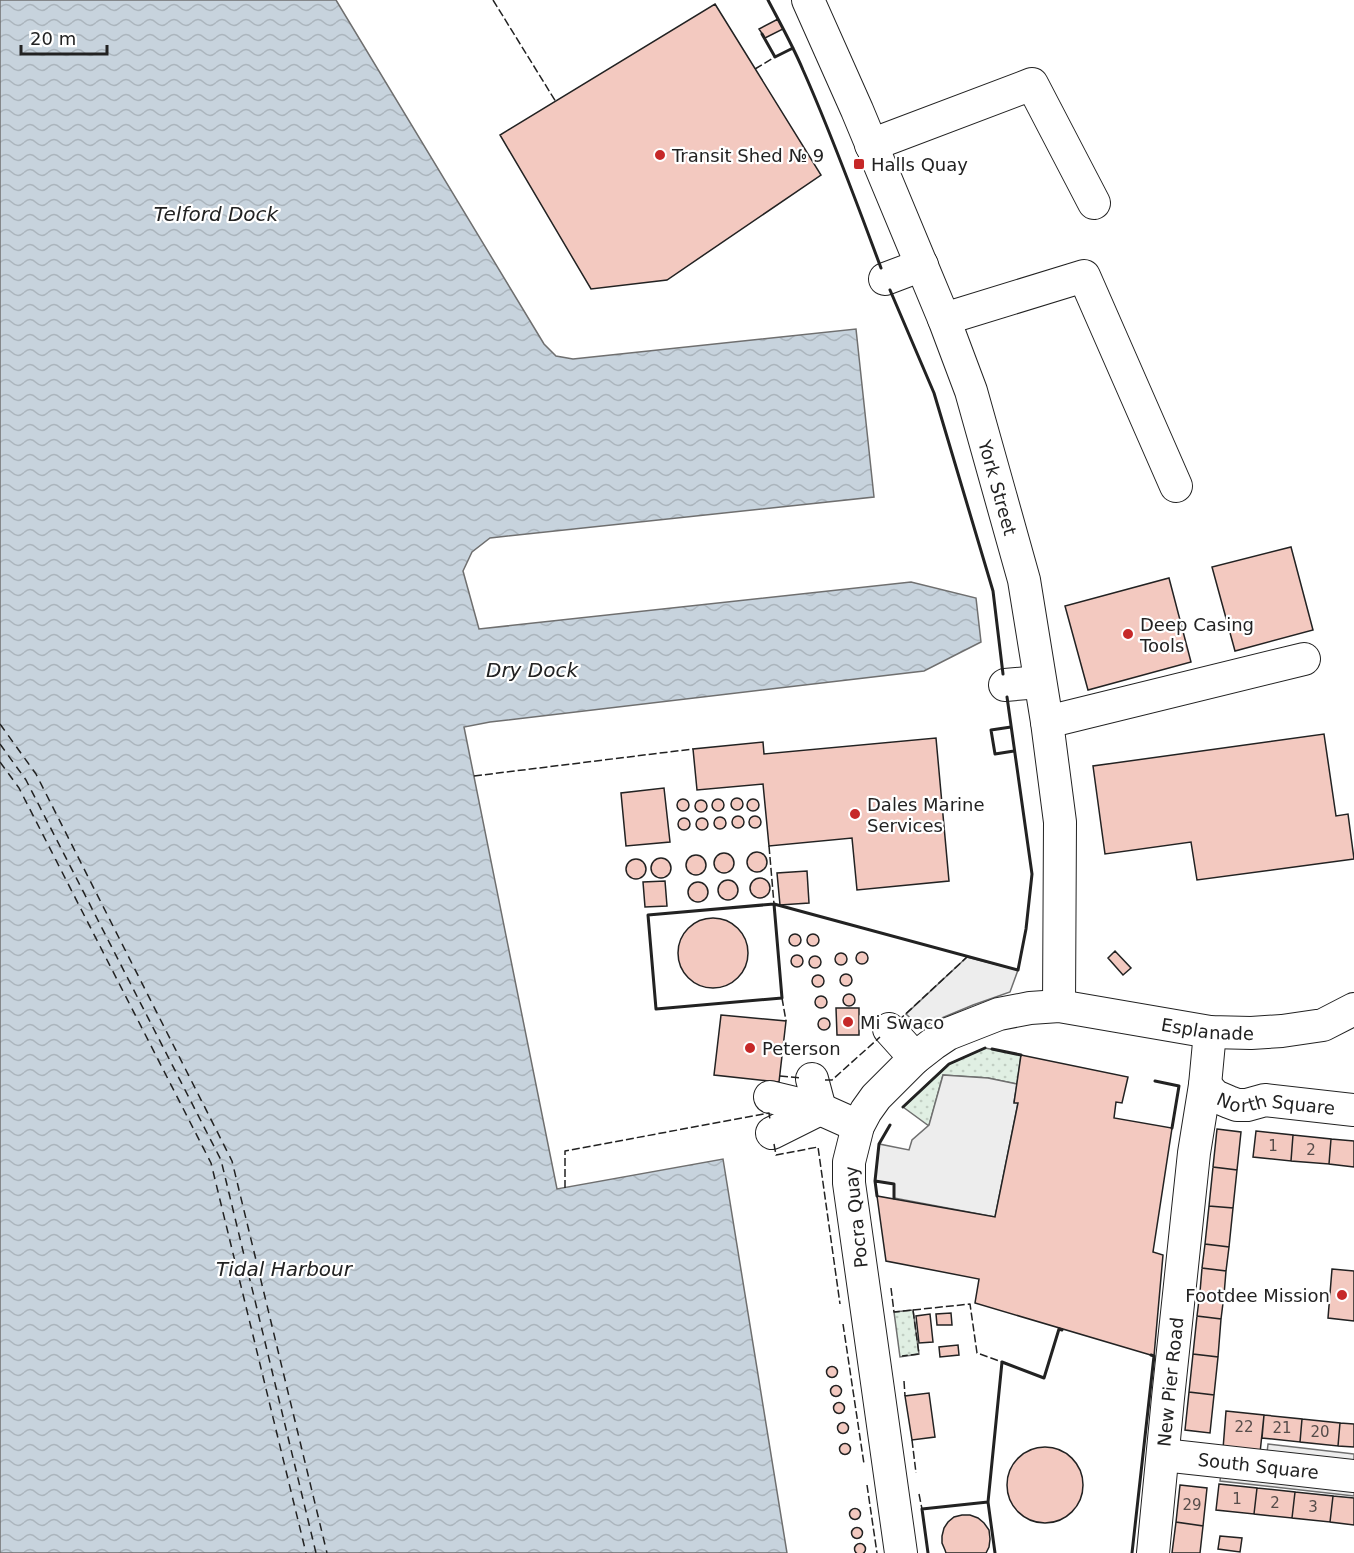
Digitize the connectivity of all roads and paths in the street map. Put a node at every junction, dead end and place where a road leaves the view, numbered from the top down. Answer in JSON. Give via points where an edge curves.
{"nodes":[{"id":1,"x":808,"y":0,"type":"edge"},
{"id":2,"x":872,"y":145,"type":"junction"},
{"id":3,"x":1094,"y":203,"type":"dead end"},
{"id":4,"x":922,"y":265,"type":"junction"},
{"id":5,"x":885,"y":279,"type":"dead end"},
{"id":6,"x":944,"y":319,"type":"junction"},
{"id":7,"x":1176,"y":486,"type":"dead end"},
{"id":8,"x":1304,"y":659,"type":"dead end"},
{"id":9,"x":1040,"y":682,"type":"junction"},
{"id":10,"x":1005,"y":685,"type":"dead end"},
{"id":11,"x":1047,"y":722,"type":"junction"},
{"id":12,"x":1059,"y":1006,"type":"junction"},
{"id":13,"x":1354,"y":1009,"type":"edge"},
{"id":14,"x":889,"y":1029,"type":"dead end"},
{"id":15,"x":1210,"y":1032,"type":"junction"},
{"id":16,"x":915,"y":1058,"type":"junction"},
{"id":17,"x":812,"y":1079,"type":"dead end"},
{"id":18,"x":1206,"y":1084,"type":"junction"},
{"id":19,"x":770,"y":1097,"type":"dead end"},
{"id":20,"x":820,"y":1109,"type":"junction"},
{"id":21,"x":1354,"y":1110,"type":"edge"},
{"id":22,"x":858,"y":1126,"type":"junction"},
{"id":23,"x":772,"y":1133,"type":"dead end"},
{"id":24,"x":1163,"y":1455,"type":"junction"},
{"id":25,"x":1354,"y":1476,"type":"edge"},
{"id":26,"x":900,"y":1553,"type":"edge"},
{"id":27,"x":1153,"y":1553,"type":"edge"}],
"edges":[{"from":1,"to":2,"type":"street","name":"York Street"},
{"from":2,"to":3,"type":"street","via":[[1032,84]]},
{"from":2,"to":4,"type":"street","name":"York Street"},
{"from":4,"to":5,"type":"street"},
{"from":4,"to":6,"type":"street","name":"York Street"},
{"from":6,"to":7,"type":"street","via":[[1084,276]]},
{"from":6,"to":9,"type":"street","name":"York Street","via":[[971,391],[1024,580]]},
{"from":8,"to":11,"type":"street"},
{"from":9,"to":10,"type":"street"},
{"from":9,"to":11,"type":"street","name":"York Street"},
{"from":11,"to":12,"type":"street","name":"York Street","via":[[1060,822]]},
{"from":12,"to":15,"type":"street","name":"Esplanade"},
{"from":12,"to":16,"type":"street","name":"Pocra Quay","via":[[999,1014],[948,1034]]},
{"from":13,"to":15,"type":"street","name":"Esplanade","via":[[1323,1025],[1262,1033]]},
{"from":14,"to":16,"type":"street"},
{"from":15,"to":18,"type":"street","name":"New Pier Road"},
{"from":16,"to":22,"type":"street","name":"Pocra Quay","via":[[876,1096]]},
{"from":17,"to":20,"type":"street"},
{"from":18,"to":21,"type":"street","name":"North Square","via":[[1215,1096],[1237,1105],[1264,1100]]},
{"from":18,"to":24,"type":"street","name":"New Pier Road","via":[[1193,1165]]},
{"from":19,"to":20,"type":"street"},
{"from":20,"to":22,"type":"street"},
{"from":20,"to":23,"type":"street"},
{"from":22,"to":26,"type":"street","name":"Pocra Quay","via":[[849,1162],[849,1183],[875,1277],[854,1313],[889,1373],[891,1479]]},
{"from":24,"to":25,"type":"street","name":"South Square"},
{"from":24,"to":27,"type":"street","name":"New Pier Road"}]}
